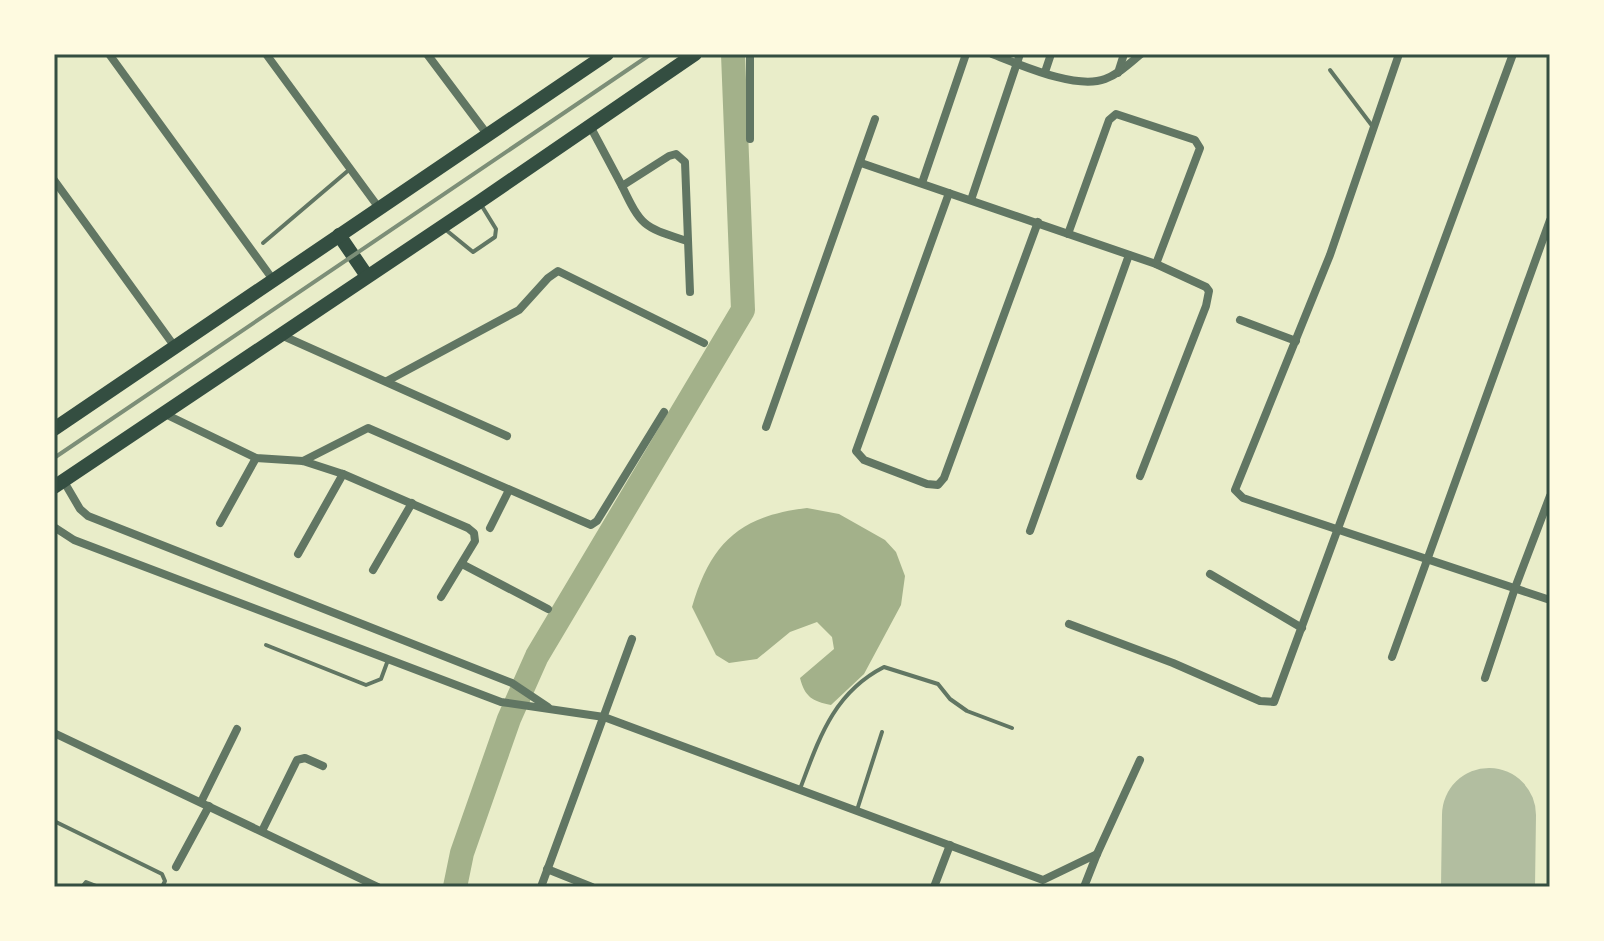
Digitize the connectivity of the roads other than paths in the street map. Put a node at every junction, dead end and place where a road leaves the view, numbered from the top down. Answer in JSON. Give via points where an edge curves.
{"nodes":[{"id":1,"x":109,"y":54,"type":"edge"},
{"id":2,"x":266,"y":54,"type":"edge"},
{"id":3,"x":427,"y":54,"type":"edge"},
{"id":4,"x":695,"y":54,"type":"edge"},
{"id":5,"x":750,"y":54,"type":"edge"},
{"id":6,"x":966,"y":54,"type":"edge"},
{"id":7,"x":992,"y":54,"type":"edge"},
{"id":8,"x":1051,"y":54,"type":"edge"},
{"id":9,"x":1124,"y":54,"type":"edge"},
{"id":10,"x":1141,"y":54,"type":"edge"},
{"id":11,"x":1399,"y":54,"type":"edge"},
{"id":12,"x":1513,"y":54,"type":"edge"},
{"id":13,"x":597,"y":57,"type":"edge"},
{"id":14,"x":1018,"y":58,"type":"edge"},
{"id":15,"x":1330,"y":70,"type":"dead end"},
{"id":16,"x":1045,"y":72,"type":"junction"},
{"id":17,"x":1117,"y":74,"type":"junction"},
{"id":18,"x":875,"y":119,"type":"dead end"},
{"id":19,"x":590,"y":126,"type":"junction"},
{"id":20,"x":1373,"y":127,"type":"junction"},
{"id":21,"x":487,"y":134,"type":"junction"},
{"id":22,"x":750,"y":139,"type":"dead end"},
{"id":23,"x":861,"y":163,"type":"junction"},
{"id":24,"x":350,"y":169,"type":"junction"},
{"id":25,"x":54,"y":180,"type":"edge"},
{"id":26,"x":922,"y":183,"type":"junction"},
{"id":27,"x":622,"y":186,"type":"junction"},
{"id":28,"x":949,"y":193,"type":"junction"},
{"id":29,"x":971,"y":200,"type":"junction"},
{"id":30,"x":479,"y":202,"type":"junction"},
{"id":31,"x":379,"y":208,"type":"junction"},
{"id":32,"x":1550,"y":220,"type":"edge"},
{"id":33,"x":1038,"y":222,"type":"junction"},
{"id":34,"x":441,"y":226,"type":"junction"},
{"id":35,"x":1068,"y":234,"type":"junction"},
{"id":36,"x":339,"y":235,"type":"junction"},
{"id":37,"x":687,"y":241,"type":"junction"},
{"id":38,"x":263,"y":243,"type":"dead end"},
{"id":39,"x":1129,"y":255,"type":"junction"},
{"id":40,"x":1156,"y":264,"type":"junction"},
{"id":41,"x":367,"y":276,"type":"junction"},
{"id":42,"x":274,"y":281,"type":"junction"},
{"id":43,"x":690,"y":292,"type":"dead end"},
{"id":44,"x":1240,"y":320,"type":"dead end"},
{"id":45,"x":280,"y":334,"type":"junction"},
{"id":46,"x":1296,"y":341,"type":"junction"},
{"id":47,"x":704,"y":343,"type":"dead end"},
{"id":48,"x":175,"y":347,"type":"junction"},
{"id":49,"x":387,"y":381,"type":"junction"},
{"id":50,"x":664,"y":412,"type":"dead end"},
{"id":51,"x":163,"y":413,"type":"junction"},
{"id":52,"x":766,"y":427,"type":"dead end"},
{"id":53,"x":54,"y":429,"type":"edge"},
{"id":54,"x":507,"y":436,"type":"dead end"},
{"id":55,"x":256,"y":458,"type":"junction"},
{"id":56,"x":303,"y":461,"type":"junction"},
{"id":57,"x":343,"y":474,"type":"junction"},
{"id":58,"x":1140,"y":476,"type":"dead end"},
{"id":59,"x":59,"y":483,"type":"edge"},
{"id":60,"x":509,"y":490,"type":"junction"},
{"id":61,"x":1550,"y":496,"type":"edge"},
{"id":62,"x":412,"y":503,"type":"junction"},
{"id":63,"x":220,"y":523,"type":"dead end"},
{"id":64,"x":54,"y":527,"type":"edge"},
{"id":65,"x":490,"y":528,"type":"dead end"},
{"id":66,"x":1336,"y":530,"type":"junction"},
{"id":67,"x":1030,"y":531,"type":"dead end"},
{"id":68,"x":298,"y":554,"type":"dead end"},
{"id":69,"x":1426,"y":558,"type":"junction"},
{"id":70,"x":462,"y":564,"type":"junction"},
{"id":71,"x":373,"y":570,"type":"dead end"},
{"id":72,"x":1210,"y":574,"type":"dead end"},
{"id":73,"x":1515,"y":588,"type":"junction"},
{"id":74,"x":441,"y":597,"type":"dead end"},
{"id":75,"x":1550,"y":600,"type":"edge"},
{"id":76,"x":548,"y":609,"type":"dead end"},
{"id":77,"x":1069,"y":624,"type":"dead end"},
{"id":78,"x":1302,"y":628,"type":"junction"},
{"id":79,"x":632,"y":639,"type":"dead end"},
{"id":80,"x":266,"y":645,"type":"dead end"},
{"id":81,"x":1392,"y":657,"type":"dead end"},
{"id":82,"x":388,"y":658,"type":"junction"},
{"id":83,"x":1485,"y":678,"type":"dead end"},
{"id":84,"x":553,"y":710,"type":"junction"},
{"id":85,"x":604,"y":717,"type":"junction"},
{"id":86,"x":1012,"y":728,"type":"dead end"},
{"id":87,"x":237,"y":729,"type":"dead end"},
{"id":88,"x":882,"y":732,"type":"dead end"},
{"id":89,"x":54,"y":733,"type":"edge"},
{"id":90,"x":1140,"y":760,"type":"dead end"},
{"id":91,"x":323,"y":766,"type":"dead end"},
{"id":92,"x":800,"y":789,"type":"junction"},
{"id":93,"x":205,"y":804,"type":"junction"},
{"id":94,"x":857,"y":810,"type":"junction"},
{"id":95,"x":54,"y":821,"type":"edge"},
{"id":96,"x":262,"y":831,"type":"junction"},
{"id":97,"x":950,"y":845,"type":"junction"},
{"id":98,"x":1097,"y":854,"type":"junction"},
{"id":99,"x":176,"y":867,"type":"dead end"},
{"id":100,"x":547,"y":869,"type":"junction"},
{"id":101,"x":358,"y":877,"type":"junction"},
{"id":102,"x":1045,"y":884,"type":"edge"},
{"id":103,"x":82,"y":887,"type":"edge"},
{"id":104,"x":99,"y":887,"type":"edge"},
{"id":105,"x":162,"y":887,"type":"edge"},
{"id":106,"x":353,"y":887,"type":"edge"},
{"id":107,"x":378,"y":887,"type":"edge"},
{"id":108,"x":541,"y":887,"type":"edge"},
{"id":109,"x":592,"y":887,"type":"edge"},
{"id":110,"x":934,"y":887,"type":"edge"},
{"id":111,"x":1084,"y":887,"type":"edge"}],
"edges":[{"from":1,"to":42,"type":"street"},
{"from":2,"to":24,"type":"street"},
{"from":3,"to":21,"type":"street"},
{"from":4,"to":19,"type":"main road"},
{"from":5,"to":22,"type":"street"},
{"from":6,"to":26,"type":"street"},
{"from":7,"to":14,"type":"street"},
{"from":8,"to":16,"type":"street"},
{"from":9,"to":17,"type":"street"},
{"from":10,"to":17,"type":"street"},
{"from":11,"to":20,"type":"street"},
{"from":12,"to":66,"type":"street"},
{"from":13,"to":21,"type":"main road"},
{"from":14,"to":16,"type":"street"},
{"from":14,"to":29,"type":"street"},
{"from":15,"to":20,"type":"lane"},
{"from":16,"to":17,"type":"street","via":[[1076,81]]},
{"from":18,"to":23,"type":"street"},
{"from":19,"to":27,"type":"street"},
{"from":19,"to":30,"type":"main road"},
{"from":20,"to":46,"type":"street"},
{"from":21,"to":31,"type":"main road"},
{"from":23,"to":26,"type":"street"},
{"from":23,"to":52,"type":"street"},
{"from":24,"to":31,"type":"street"},
{"from":24,"to":38,"type":"lane"},
{"from":25,"to":48,"type":"street"},
{"from":26,"to":28,"type":"street"},
{"from":27,"to":37,"type":"street","via":[[644,225]]},
{"from":27,"to":37,"type":"street","via":[[669,156],[681,156]]},
{"from":28,"to":29,"type":"street"},
{"from":28,"to":33,"type":"street","via":[[856,451],[864,460],[927,484],[938,485],[944,478]]},
{"from":29,"to":33,"type":"street"},
{"from":30,"to":34,"type":"main road"},
{"from":30,"to":34,"type":"lane","via":[[496,229],[495,237],[473,252]]},
{"from":31,"to":36,"type":"main road"},
{"from":32,"to":69,"type":"street"},
{"from":33,"to":35,"type":"street"},
{"from":34,"to":41,"type":"main road"},
{"from":35,"to":39,"type":"street"},
{"from":35,"to":40,"type":"street","via":[[1109,120],[1116,114],[1195,140],[1200,148]]},
{"from":36,"to":41,"type":"main road"},
{"from":36,"to":42,"type":"main road"},
{"from":37,"to":43,"type":"street"},
{"from":39,"to":40,"type":"street"},
{"from":39,"to":67,"type":"street"},
{"from":40,"to":58,"type":"street","via":[[1206,287],[1209,297]]},
{"from":41,"to":45,"type":"main road"},
{"from":42,"to":48,"type":"main road"},
{"from":44,"to":46,"type":"street"},
{"from":45,"to":49,"type":"street"},
{"from":45,"to":51,"type":"main road"},
{"from":46,"to":66,"type":"street","via":[[1235,490],[1243,498]]},
{"from":47,"to":49,"type":"street","via":[[558,271],[519,310]]},
{"from":48,"to":53,"type":"main road"},
{"from":49,"to":54,"type":"street"},
{"from":50,"to":60,"type":"street","via":[[591,525]]},
{"from":51,"to":55,"type":"street"},
{"from":51,"to":59,"type":"main road"},
{"from":55,"to":56,"type":"street"},
{"from":55,"to":63,"type":"street"},
{"from":56,"to":57,"type":"street"},
{"from":56,"to":60,"type":"street","via":[[368,428]]},
{"from":57,"to":62,"type":"street"},
{"from":57,"to":68,"type":"street"},
{"from":59,"to":84,"type":"street","via":[[88,516],[512,683]]},
{"from":60,"to":65,"type":"street"},
{"from":61,"to":73,"type":"street"},
{"from":62,"to":70,"type":"street","via":[[474,533]]},
{"from":62,"to":71,"type":"street"},
{"from":64,"to":82,"type":"street","via":[[74,540]]},
{"from":66,"to":69,"type":"street"},
{"from":66,"to":78,"type":"street"},
{"from":69,"to":73,"type":"street"},
{"from":69,"to":81,"type":"street"},
{"from":70,"to":74,"type":"street"},
{"from":70,"to":76,"type":"street"},
{"from":72,"to":78,"type":"street"},
{"from":73,"to":75,"type":"street"},
{"from":73,"to":83,"type":"street"},
{"from":77,"to":78,"type":"street","via":[[1268,703],[1277,698]]},
{"from":79,"to":85,"type":"street"},
{"from":80,"to":82,"type":"lane","via":[[366,685],[381,679]]},
{"from":82,"to":84,"type":"street","via":[[501,702]]},
{"from":84,"to":85,"type":"street"},
{"from":85,"to":92,"type":"street"},
{"from":85,"to":100,"type":"street"},
{"from":86,"to":92,"type":"lane","via":[[967,711],[938,684],[884,667],[866,676],[827,720]]},
{"from":87,"to":93,"type":"street"},
{"from":88,"to":94,"type":"lane"},
{"from":89,"to":93,"type":"street"},
{"from":90,"to":98,"type":"street"},
{"from":91,"to":96,"type":"street","via":[[297,760]]},
{"from":92,"to":94,"type":"street"},
{"from":93,"to":96,"type":"street"},
{"from":93,"to":99,"type":"street"},
{"from":94,"to":97,"type":"street"},
{"from":95,"to":105,"type":"lane","via":[[162,874]]},
{"from":96,"to":101,"type":"street"},
{"from":97,"to":102,"type":"street"},
{"from":97,"to":110,"type":"street"},
{"from":98,"to":102,"type":"street"},
{"from":98,"to":111,"type":"street"},
{"from":100,"to":108,"type":"street"},
{"from":100,"to":109,"type":"street"},
{"from":101,"to":106,"type":"street"},
{"from":101,"to":107,"type":"street"},
{"from":103,"to":104,"type":"lane","via":[[86,882]]}]}
